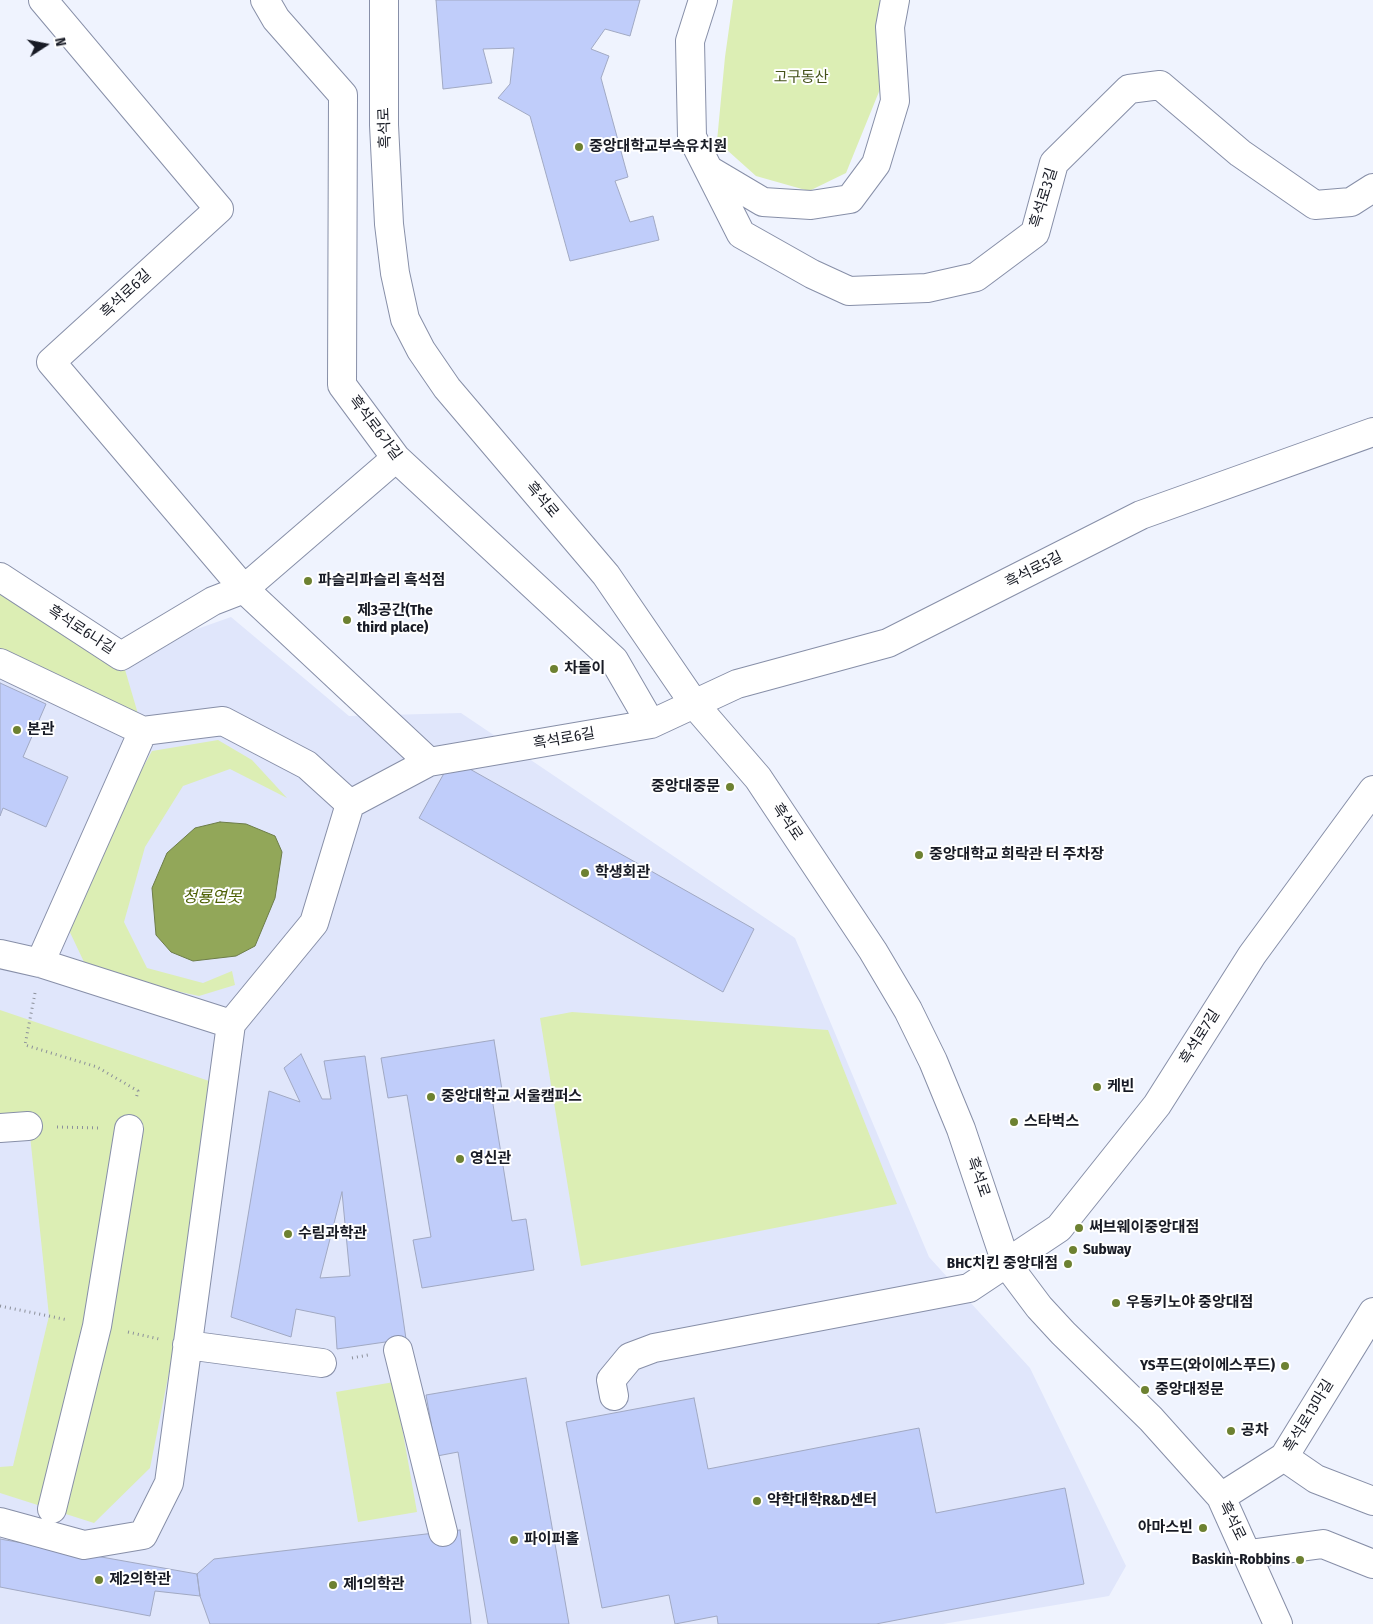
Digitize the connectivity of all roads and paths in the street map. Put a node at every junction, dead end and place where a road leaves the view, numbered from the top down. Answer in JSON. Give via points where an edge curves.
{"nodes":[{"id":1,"x":43,"y":0,"type":"edge"},
{"id":2,"x":265,"y":0,"type":"edge"},
{"id":3,"x":384,"y":0,"type":"edge"},
{"id":4,"x":704,"y":0,"type":"edge"},
{"id":5,"x":895,"y":0,"type":"edge"},
{"id":6,"x":710,"y":170,"type":"junction"},
{"id":7,"x":1373,"y":188,"type":"edge"},
{"id":8,"x":1373,"y":432,"type":"edge"},
{"id":9,"x":396,"y":458,"type":"junction"},
{"id":10,"x":0,"y":577,"type":"edge"},
{"id":11,"x":244,"y":590,"type":"junction"},
{"id":12,"x":0,"y":663,"type":"edge"},
{"id":13,"x":695,"y":705,"type":"junction"},
{"id":14,"x":651,"y":724,"type":"junction"},
{"id":15,"x":143,"y":731,"type":"junction"},
{"id":16,"x":429,"y":762,"type":"junction"},
{"id":17,"x":1373,"y":790,"type":"edge"},
{"id":18,"x":350,"y":804,"type":"junction"},
{"id":19,"x":0,"y":954,"type":"edge"},
{"id":20,"x":40,"y":963,"type":"junction"},
{"id":21,"x":231,"y":1024,"type":"junction"},
{"id":22,"x":28,"y":1126,"type":"joint"},
{"id":23,"x":0,"y":1128,"type":"edge"},
{"id":24,"x":129,"y":1129,"type":"junction"},
{"id":25,"x":1006,"y":1263,"type":"junction"},
{"id":26,"x":1373,"y":1312,"type":"edge"},
{"id":27,"x":187,"y":1345,"type":"junction"},
{"id":28,"x":398,"y":1350,"type":"dead end"},
{"id":29,"x":322,"y":1363,"type":"dead end"},
{"id":30,"x":614,"y":1396,"type":"dead end"},
{"id":31,"x":1284,"y":1458,"type":"junction"},
{"id":32,"x":1221,"y":1496,"type":"junction"},
{"id":33,"x":1373,"y":1501,"type":"edge"},
{"id":34,"x":52,"y":1509,"type":"dead end"},
{"id":35,"x":0,"y":1522,"type":"edge"},
{"id":36,"x":443,"y":1532,"type":"dead end"},
{"id":37,"x":1249,"y":1554,"type":"junction"},
{"id":38,"x":1373,"y":1564,"type":"edge"},
{"id":39,"x":1278,"y":1624,"type":"edge"}],
"edges":[{"from":1,"to":11,"type":"street","name":"흑석로6길","via":[[219,208],[51,362]]},
{"from":2,"to":9,"type":"street","name":"흑석로6가길","via":[[276,19],[343,95],[342,385]]},
{"from":3,"to":13,"type":"street","name":"흑석로","via":[[384,125],[389,224],[395,272],[406,319],[420,350],[447,388],[606,575]]},
{"from":4,"to":6,"type":"street","name":"흑석로3길","via":[[690,41],[692,137]]},
{"from":5,"to":6,"type":"street","via":[[890,27],[895,101],[876,164],[850,199],[811,205],[763,202]]},
{"from":6,"to":7,"type":"street","name":"흑석로3길","via":[[741,234],[849,291],[927,288],[976,277],[1035,233],[1054,163],[1129,89],[1160,85],[1240,153],[1315,205],[1351,202]]},
{"from":8,"to":13,"type":"street","name":"흑석로5길","via":[[1141,515],[888,643],[737,684]]},
{"from":9,"to":11,"type":"street"},
{"from":9,"to":14,"type":"street","name":"흑석로6가길","via":[[614,660]]},
{"from":10,"to":11,"type":"street","name":"흑석로6나길","via":[[121,656],[213,601]]},
{"from":11,"to":16,"type":"street","name":"흑석로6길"},
{"from":12,"to":15,"type":"street"},
{"from":13,"to":14,"type":"street","name":"흑석로6길"},
{"from":13,"to":25,"type":"street","name":"흑석로","via":[[758,778],[873,951],[908,1010],[934,1061],[962,1129]]},
{"from":14,"to":16,"type":"street","name":"흑석로6길"},
{"from":15,"to":18,"type":"street","via":[[223,721],[307,765]]},
{"from":15,"to":20,"type":"street"},
{"from":16,"to":18,"type":"street","name":"흑석로6길"},
{"from":17,"to":25,"type":"street","name":"흑석로7길","via":[[1252,955],[1157,1105],[1059,1228]]},
{"from":18,"to":21,"type":"street","via":[[314,923]]},
{"from":19,"to":20,"type":"street"},
{"from":20,"to":21,"type":"street"},
{"from":20,"to":24,"type":"path","via":[[25,1045],[97,1067],[138,1091]]},
{"from":21,"to":27,"type":"street"},
{"from":22,"to":23,"type":"street"},
{"from":22,"to":24,"type":"path"},
{"from":24,"to":34,"type":"street","via":[[96,1326]]},
{"from":25,"to":30,"type":"street","name":"흑석로7길","via":[[969,1288],[654,1348],[630,1357],[611,1380]]},
{"from":25,"to":32,"type":"street","name":"흑석로","via":[[1039,1307],[1151,1419]]},
{"from":26,"to":31,"type":"street","name":"흑석로13마길"},
{"from":27,"to":29,"type":"street"},
{"from":27,"to":35,"type":"street","via":[[169,1483],[143,1535],[84,1544]]},
{"from":28,"to":36,"type":"street"},
{"from":31,"to":32,"type":"street","name":"흑석로13마길"},
{"from":31,"to":33,"type":"street","via":[[1316,1479]]},
{"from":32,"to":37,"type":"street","name":"흑석로"},
{"from":37,"to":38,"type":"street","via":[[1323,1544]]},
{"from":37,"to":39,"type":"street","name":"흑석로"}]}
